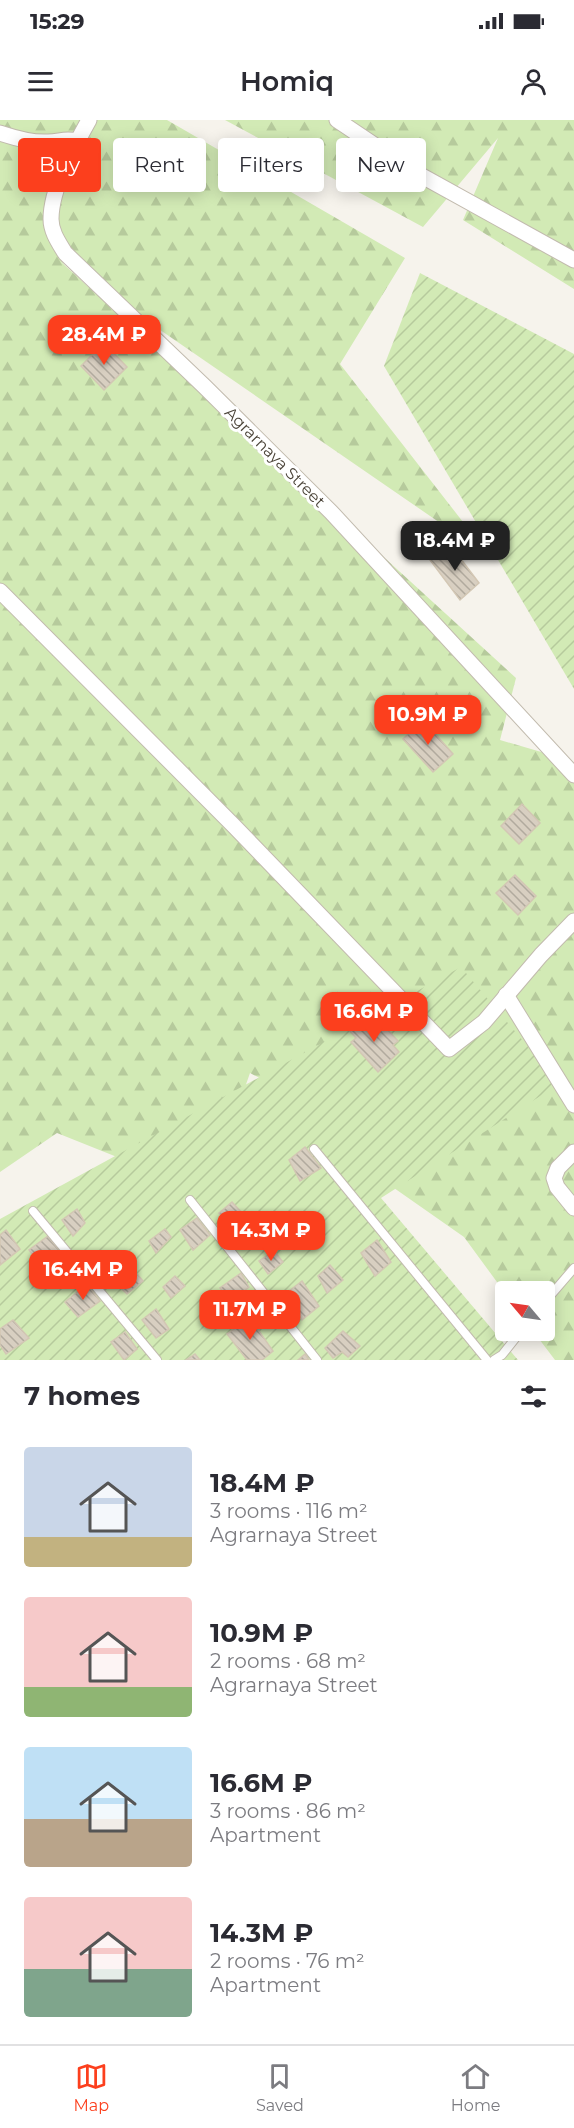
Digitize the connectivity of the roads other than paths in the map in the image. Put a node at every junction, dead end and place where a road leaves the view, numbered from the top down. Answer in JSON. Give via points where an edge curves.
{"nodes":[{"id":1,"x":89,"y":120,"type":"edge"},
{"id":2,"x":337,"y":120,"type":"edge"},
{"id":3,"x":0,"y":133,"type":"edge"},
{"id":4,"x":18,"y":138,"type":"edge"},
{"id":5,"x":79,"y":138,"type":"edge"},
{"id":6,"x":57,"y":192,"type":"edge"},
{"id":7,"x":574,"y":260,"type":"edge"},
{"id":8,"x":0,"y":591,"type":"edge"},
{"id":9,"x":574,"y":775,"type":"edge"},
{"id":10,"x":574,"y":921,"type":"edge"},
{"id":11,"x":506,"y":995,"type":"junction"},
{"id":12,"x":574,"y":1105,"type":"edge"},
{"id":13,"x":315,"y":1149,"type":"dead end"},
{"id":14,"x":574,"y":1152,"type":"edge"},
{"id":15,"x":190,"y":1200,"type":"dead end"},
{"id":16,"x":574,"y":1208,"type":"edge"},
{"id":17,"x":33,"y":1210,"type":"dead end"},
{"id":18,"x":574,"y":1268,"type":"edge"},
{"id":19,"x":555,"y":1290,"type":"edge"},
{"id":20,"x":513,"y":1341,"type":"edge"},
{"id":21,"x":157,"y":1360,"type":"edge"},
{"id":22,"x":317,"y":1360,"type":"edge"},
{"id":23,"x":487,"y":1360,"type":"edge"},
{"id":24,"x":495,"y":1360,"type":"edge"}],
"edges":[{"from":1,"to":5,"type":"street","name":"Agrarnaya Street"},
{"from":2,"to":7,"type":"street","via":[[413,171]]},
{"from":3,"to":4,"type":"street"},
{"from":6,"to":9,"type":"street","name":"Agrarnaya Street","via":[[51,220],[54,235],[65,253],[331,512]]},
{"from":8,"to":11,"type":"street","via":[[450,1049],[484,1022]]},
{"from":10,"to":11,"type":"street"},
{"from":11,"to":12,"type":"street"},
{"from":13,"to":23,"type":"lane"},
{"from":14,"to":16,"type":"street","via":[[554,1178]]},
{"from":15,"to":22,"type":"lane"},
{"from":17,"to":21,"type":"lane"},
{"from":18,"to":19,"type":"lane"},
{"from":20,"to":24,"type":"lane"}]}
